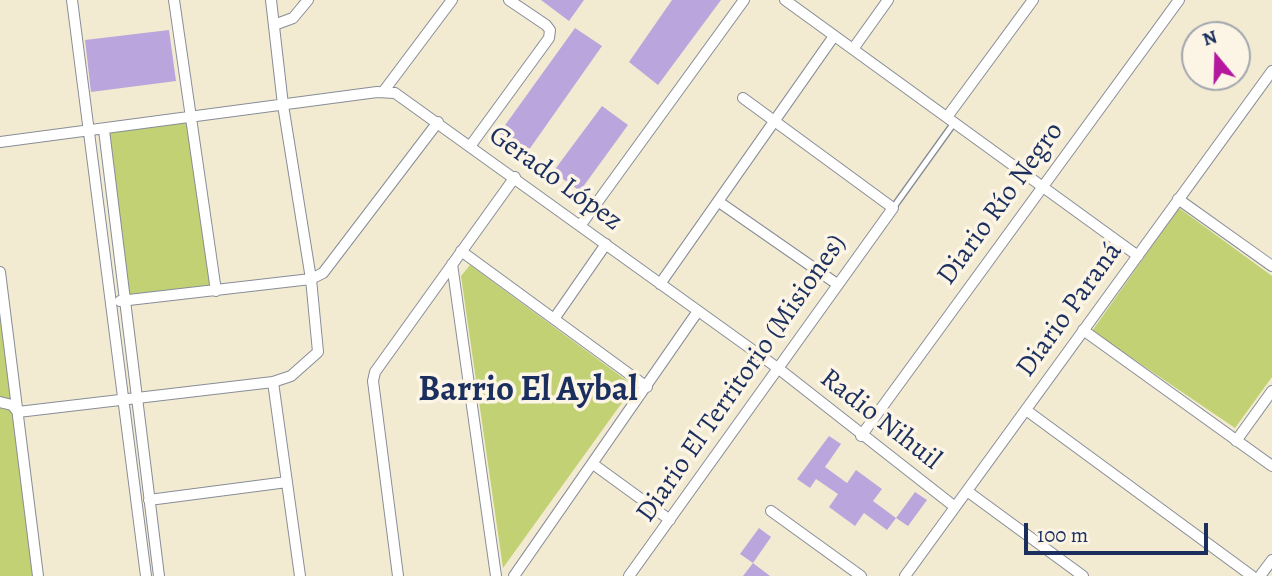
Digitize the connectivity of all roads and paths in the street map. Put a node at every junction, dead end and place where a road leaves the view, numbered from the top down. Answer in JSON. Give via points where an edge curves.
{"nodes":[{"id":1,"x":72,"y":0,"type":"edge"},
{"id":2,"x":174,"y":0,"type":"edge"},
{"id":3,"x":271,"y":0,"type":"edge"},
{"id":4,"x":308,"y":0,"type":"edge"},
{"id":5,"x":453,"y":0,"type":"edge"},
{"id":6,"x":509,"y":0,"type":"edge"},
{"id":7,"x":744,"y":0,"type":"edge"},
{"id":8,"x":785,"y":0,"type":"edge"},
{"id":9,"x":888,"y":0,"type":"edge"},
{"id":10,"x":1033,"y":0,"type":"edge"},
{"id":11,"x":1178,"y":0,"type":"edge"},
{"id":12,"x":274,"y":25,"type":"junction"},
{"id":13,"x":834,"y":36,"type":"junction"},
{"id":14,"x":853,"y":49,"type":"junction"},
{"id":15,"x":1272,"y":71,"type":"edge"},
{"id":16,"x":383,"y":92,"type":"junction"},
{"id":17,"x":743,"y":98,"type":"dead end"},
{"id":18,"x":283,"y":105,"type":"junction"},
{"id":19,"x":189,"y":118,"type":"junction"},
{"id":20,"x":950,"y":120,"type":"junction"},
{"id":21,"x":775,"y":121,"type":"junction"},
{"id":22,"x":438,"y":122,"type":"junction"},
{"id":23,"x":104,"y":130,"type":"junction"},
{"id":24,"x":88,"y":132,"type":"junction"},
{"id":25,"x":0,"y":142,"type":"edge"},
{"id":26,"x":471,"y":145,"type":"junction"},
{"id":27,"x":515,"y":177,"type":"junction"},
{"id":28,"x":1041,"y":187,"type":"junction"},
{"id":29,"x":1178,"y":199,"type":"junction"},
{"id":30,"x":719,"y":202,"type":"junction"},
{"id":31,"x":893,"y":208,"type":"junction"},
{"id":32,"x":580,"y":226,"type":"junction"},
{"id":33,"x":606,"y":244,"type":"junction"},
{"id":34,"x":461,"y":251,"type":"junction"},
{"id":35,"x":1138,"y":256,"type":"junction"},
{"id":36,"x":452,"y":264,"type":"junction"},
{"id":37,"x":1272,"y":267,"type":"edge"},
{"id":38,"x":0,"y":272,"type":"edge"},
{"id":39,"x":311,"y":279,"type":"junction"},
{"id":40,"x":660,"y":284,"type":"junction"},
{"id":41,"x":837,"y":284,"type":"junction"},
{"id":42,"x":216,"y":291,"type":"junction"},
{"id":43,"x":125,"y":301,"type":"junction"},
{"id":44,"x":111,"y":302,"type":"junction"},
{"id":45,"x":698,"y":312,"type":"junction"},
{"id":46,"x":554,"y":319,"type":"junction"},
{"id":47,"x":1083,"y":330,"type":"junction"},
{"id":48,"x":779,"y":369,"type":"junction"},
{"id":49,"x":273,"y":383,"type":"junction"},
{"id":50,"x":648,"y":387,"type":"junction"},
{"id":51,"x":1272,"y":391,"type":"edge"},
{"id":52,"x":137,"y":400,"type":"junction"},
{"id":53,"x":123,"y":401,"type":"junction"},
{"id":54,"x":0,"y":402,"type":"edge"},
{"id":55,"x":1026,"y":410,"type":"junction"},
{"id":56,"x":19,"y":412,"type":"junction"},
{"id":57,"x":861,"y":436,"type":"junction"},
{"id":58,"x":1236,"y":441,"type":"junction"},
{"id":59,"x":593,"y":464,"type":"junction"},
{"id":60,"x":1272,"y":466,"type":"edge"},
{"id":61,"x":287,"y":482,"type":"junction"},
{"id":62,"x":967,"y":491,"type":"junction"},
{"id":63,"x":149,"y":500,"type":"junction"},
{"id":64,"x":955,"y":507,"type":"junction"},
{"id":65,"x":771,"y":511,"type":"dead end"},
{"id":66,"x":670,"y":520,"type":"junction"},
{"id":67,"x":1272,"y":560,"type":"edge"},
{"id":68,"x":907,"y":575,"type":"edge"},
{"id":69,"x":38,"y":576,"type":"edge"},
{"id":70,"x":146,"y":576,"type":"edge"},
{"id":71,"x":159,"y":576,"type":"edge"},
{"id":72,"x":300,"y":576,"type":"edge"},
{"id":73,"x":398,"y":576,"type":"edge"},
{"id":74,"x":496,"y":576,"type":"edge"},
{"id":75,"x":514,"y":576,"type":"edge"},
{"id":76,"x":629,"y":576,"type":"edge"},
{"id":77,"x":862,"y":576,"type":"edge"},
{"id":78,"x":1083,"y":576,"type":"edge"},
{"id":79,"x":1252,"y":576,"type":"edge"},
{"id":80,"x":1260,"y":576,"type":"edge"}],
"edges":[{"from":1,"to":24,"type":"street"},
{"from":2,"to":19,"type":"street"},
{"from":3,"to":12,"type":"street"},
{"from":4,"to":12,"type":"street","via":[[293,18]]},
{"from":5,"to":16,"type":"street"},
{"from":6,"to":26,"type":"street","via":[[546,25],[549,37]]},
{"from":7,"to":32,"type":"street"},
{"from":8,"to":13,"type":"street"},
{"from":9,"to":14,"type":"street"},
{"from":10,"to":20,"type":"street"},
{"from":11,"to":28,"type":"street","name":"Diario Río Negro"},
{"from":12,"to":18,"type":"street"},
{"from":13,"to":14,"type":"street"},
{"from":13,"to":21,"type":"street"},
{"from":14,"to":20,"type":"street"},
{"from":15,"to":29,"type":"street","name":"Diario Paraná"},
{"from":16,"to":18,"type":"street"},
{"from":16,"to":22,"type":"street","name":"Gerado López","via":[[395,93]]},
{"from":17,"to":21,"type":"street"},
{"from":18,"to":19,"type":"street"},
{"from":18,"to":39,"type":"street"},
{"from":19,"to":23,"type":"street"},
{"from":19,"to":42,"type":"street"},
{"from":20,"to":28,"type":"street"},
{"from":20,"to":31,"type":"lane"},
{"from":21,"to":30,"type":"street"},
{"from":21,"to":31,"type":"street"},
{"from":22,"to":26,"type":"street","name":"Gerado López"},
{"from":22,"to":39,"type":"street","via":[[331,265]]},
{"from":23,"to":24,"type":"street"},
{"from":23,"to":43,"type":"street"},
{"from":24,"to":25,"type":"street"},
{"from":24,"to":44,"type":"street"},
{"from":26,"to":27,"type":"street","name":"Gerado López"},
{"from":27,"to":32,"type":"street","name":"Gerado López"},
{"from":27,"to":34,"type":"street"},
{"from":28,"to":35,"type":"street"},
{"from":28,"to":57,"type":"street","name":"Diario Río Negro"},
{"from":29,"to":35,"type":"street","name":"Diario Paraná"},
{"from":29,"to":37,"type":"street"},
{"from":30,"to":40,"type":"street"},
{"from":30,"to":41,"type":"street"},
{"from":31,"to":41,"type":"street","name":"Diario El Territorio (Misiones)"},
{"from":32,"to":33,"type":"street","name":"Gerado López"},
{"from":33,"to":40,"type":"street","name":"Gerado López"},
{"from":33,"to":46,"type":"street"},
{"from":34,"to":36,"type":"street"},
{"from":34,"to":46,"type":"street"},
{"from":35,"to":47,"type":"street","name":"Diario Paraná"},
{"from":36,"to":73,"type":"street","via":[[379,362],[373,381]]},
{"from":36,"to":74,"type":"street"},
{"from":38,"to":56,"type":"street"},
{"from":39,"to":42,"type":"street"},
{"from":39,"to":49,"type":"street","via":[[317,352],[291,376]]},
{"from":40,"to":45,"type":"street","name":"Gerado López"},
{"from":41,"to":48,"type":"street","name":"Diario El Territorio (Misiones)"},
{"from":42,"to":43,"type":"street"},
{"from":43,"to":44,"type":"street"},
{"from":43,"to":52,"type":"street"},
{"from":44,"to":53,"type":"street"},
{"from":45,"to":48,"type":"street","name":"Gerado López"},
{"from":45,"to":50,"type":"street"},
{"from":46,"to":50,"type":"street"},
{"from":47,"to":55,"type":"street","name":"Diario Paraná"},
{"from":47,"to":58,"type":"street"},
{"from":48,"to":57,"type":"street","name":"Radio Nihuil"},
{"from":48,"to":66,"type":"street","name":"Diario El Territorio (Misiones)"},
{"from":49,"to":52,"type":"street"},
{"from":49,"to":61,"type":"street"},
{"from":50,"to":59,"type":"street"},
{"from":51,"to":58,"type":"street"},
{"from":52,"to":53,"type":"street"},
{"from":52,"to":63,"type":"street"},
{"from":53,"to":56,"type":"street"},
{"from":53,"to":70,"type":"street"},
{"from":54,"to":56,"type":"street"},
{"from":55,"to":62,"type":"street","name":"Diario Paraná"},
{"from":55,"to":79,"type":"street"},
{"from":56,"to":69,"type":"street"},
{"from":57,"to":64,"type":"street","name":"Radio Nihuil"},
{"from":58,"to":60,"type":"street"},
{"from":59,"to":66,"type":"street"},
{"from":59,"to":75,"type":"street"},
{"from":61,"to":63,"type":"street"},
{"from":61,"to":72,"type":"street"},
{"from":62,"to":64,"type":"street","name":"Diario Paraná"},
{"from":62,"to":78,"type":"street"},
{"from":63,"to":71,"type":"street"},
{"from":64,"to":68,"type":"street","name":"Diario Paraná"},
{"from":65,"to":77,"type":"street"},
{"from":66,"to":76,"type":"street","name":"Diario El Territorio (Misiones)"},
{"from":67,"to":80,"type":"street"}]}
